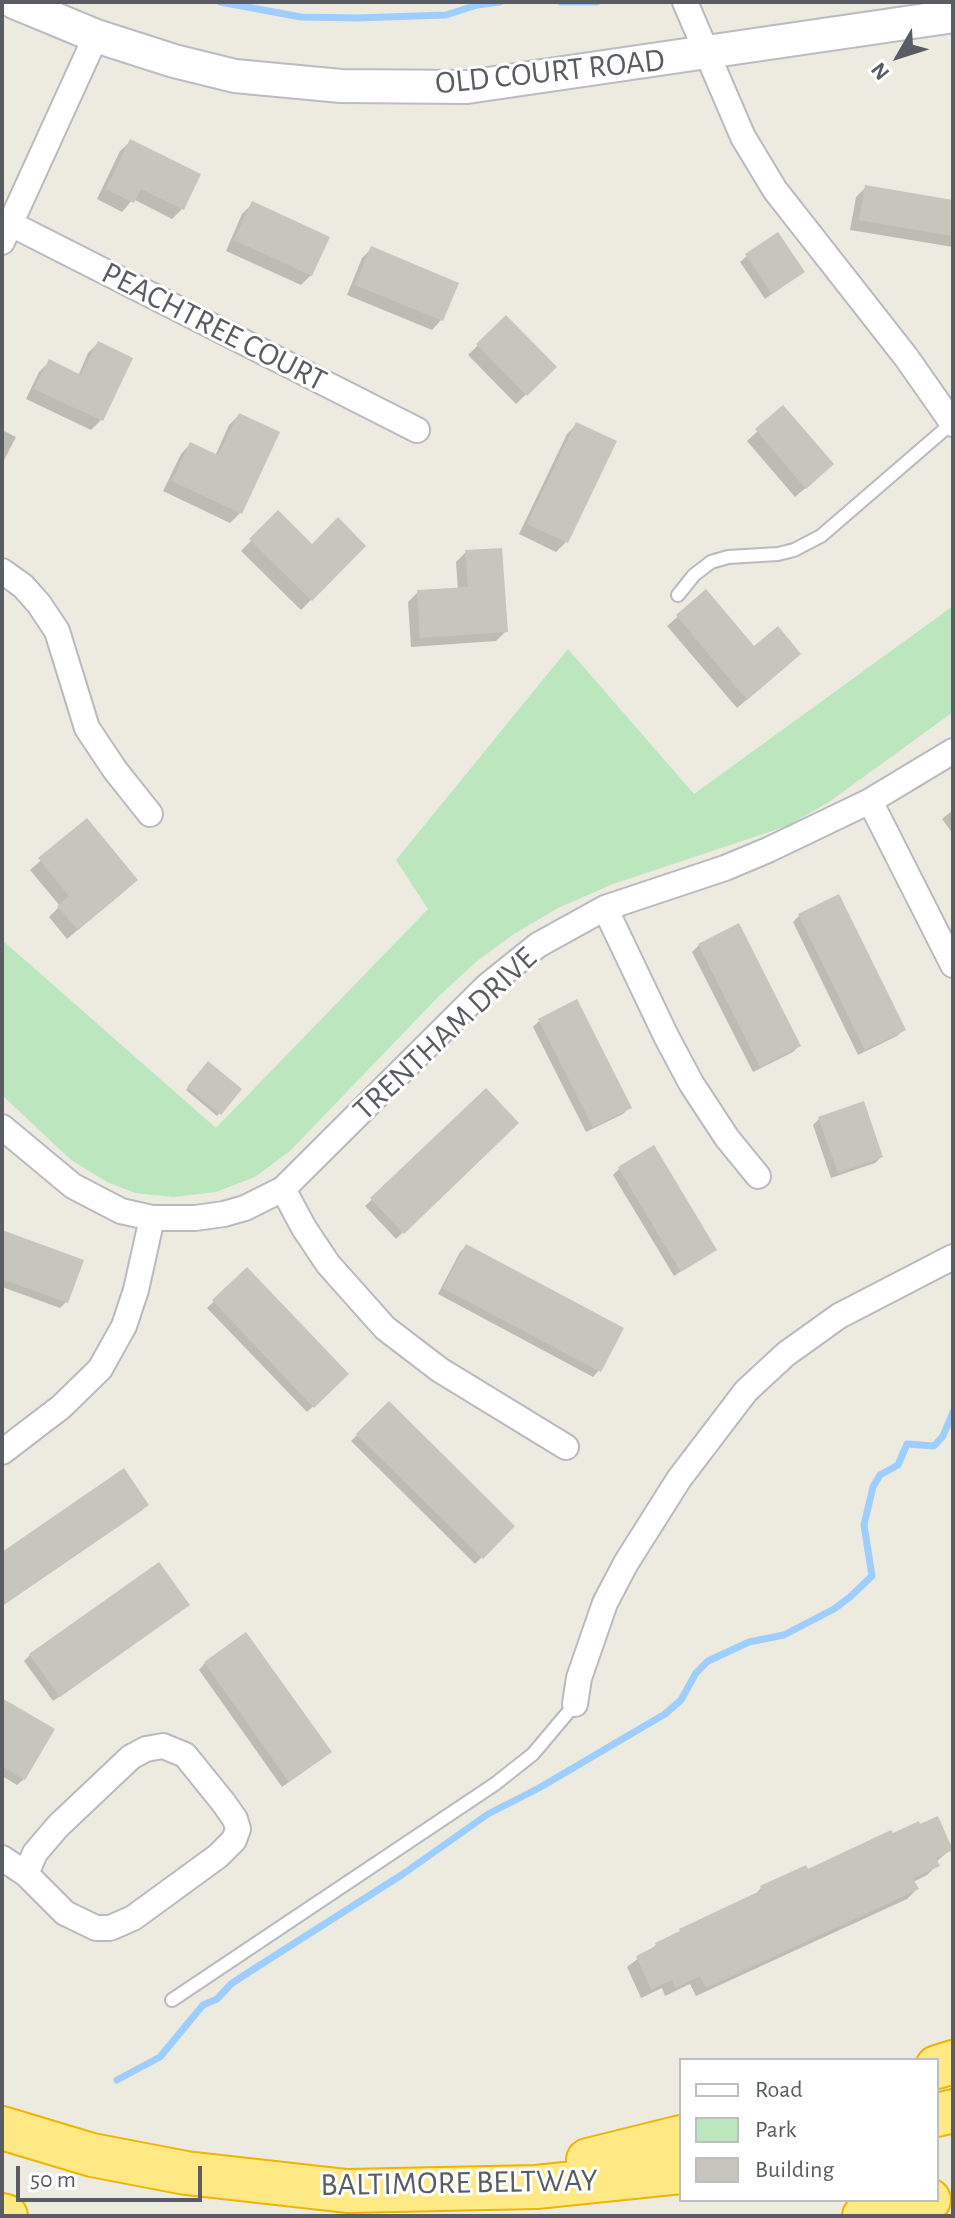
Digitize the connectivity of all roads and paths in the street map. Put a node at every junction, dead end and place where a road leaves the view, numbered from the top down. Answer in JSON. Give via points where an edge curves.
{"nodes":[{"id":1,"x":14,"y":2,"type":"edge"},
{"id":2,"x":685,"y":2,"type":"edge"},
{"id":3,"x":953,"y":16,"type":"edge"},
{"id":4,"x":96,"y":36,"type":"junction"},
{"id":5,"x":707,"y":54,"type":"junction"},
{"id":6,"x":7,"y":233,"type":"edge"},
{"id":7,"x":952,"y":424,"type":"edge"},
{"id":8,"x":417,"y":430,"type":"dead end"},
{"id":9,"x":2,"y":571,"type":"edge"},
{"id":10,"x":678,"y":595,"type":"dead end"},
{"id":11,"x":953,"y":751,"type":"edge"},
{"id":12,"x":870,"y":801,"type":"junction"},
{"id":13,"x":150,"y":814,"type":"dead end"},
{"id":14,"x":605,"y":908,"type":"junction"},
{"id":15,"x":953,"y":965,"type":"edge"},
{"id":16,"x":2,"y":1127,"type":"edge"},
{"id":17,"x":758,"y":1176,"type":"dead end"},
{"id":18,"x":283,"y":1189,"type":"junction"},
{"id":19,"x":152,"y":1218,"type":"junction"},
{"id":20,"x":953,"y":1257,"type":"edge"},
{"id":21,"x":566,"y":1447,"type":"dead end"},
{"id":22,"x":2,"y":1452,"type":"edge"},
{"id":23,"x":575,"y":1704,"type":"joint"},
{"id":24,"x":2,"y":1858,"type":"edge"},
{"id":25,"x":26,"y":1874,"type":"junction"},
{"id":26,"x":172,"y":2000,"type":"dead end"},
{"id":27,"x":2,"y":2128,"type":"edge"},
{"id":28,"x":679,"y":2137,"type":"edge"},
{"id":29,"x":679,"y":2172,"type":"edge"},
{"id":30,"x":450,"y":2190,"type":"junction"},
{"id":31,"x":921,"y":2202,"type":"edge"},
{"id":32,"x":864,"y":2216,"type":"edge"}],
"edges":[{"from":1,"to":4,"type":"main road","name":"OLD COURT ROAD"},
{"from":2,"to":5,"type":"street"},
{"from":3,"to":5,"type":"main road","name":"OLD COURT ROAD"},
{"from":4,"to":5,"type":"main road","name":"OLD COURT ROAD","via":[[235,76],[341,86],[467,87]]},
{"from":4,"to":6,"type":"street"},
{"from":5,"to":7,"type":"street","via":[[743,137],[775,190]]},
{"from":6,"to":8,"type":"street","name":"PEACHTREE COURT"},
{"from":7,"to":10,"type":"lane","via":[[821,536],[778,554],[711,562]]},
{"from":9,"to":13,"type":"street","via":[[23,586],[51,622],[87,728]]},
{"from":11,"to":12,"type":"street","name":"TRENTHAM DRIVE"},
{"from":12,"to":14,"type":"street","name":"TRENTHAM DRIVE","via":[[725,868]]},
{"from":12,"to":15,"type":"street"},
{"from":14,"to":17,"type":"street","via":[[691,1083]]},
{"from":14,"to":18,"type":"street","name":"TRENTHAM DRIVE","via":[[538,945],[487,986]]},
{"from":16,"to":19,"type":"street","name":"TRENTHAM DRIVE","via":[[73,1186],[121,1211]]},
{"from":18,"to":19,"type":"street","name":"TRENTHAM DRIVE","via":[[224,1214]]},
{"from":18,"to":21,"type":"street","via":[[328,1264],[385,1328],[440,1370]]},
{"from":19,"to":22,"type":"street","via":[[124,1326],[100,1369]]},
{"from":20,"to":23,"type":"street","via":[[839,1316],[746,1391],[679,1479],[626,1563],[605,1603]]},
{"from":23,"to":26,"type":"lane","via":[[533,1754],[495,1784]]},
{"from":24,"to":25,"type":"street"},
{"from":25,"to":25,"type":"street","via":[[35,1853],[58,1826],[131,1757],[163,1746],[185,1755],[238,1829],[218,1856],[133,1918],[110,1928],[96,1928],[65,1913]]},
{"from":27,"to":30,"type":"highway","name":"BALTIMORE BELTWAY","via":[[92,2155],[186,2173],[347,2191]]},
{"from":28,"to":30,"type":"highway"},
{"from":29,"to":30,"type":"highway","name":"BALTIMORE BELTWAY"},
{"from":31,"to":32,"type":"highway"}]}
